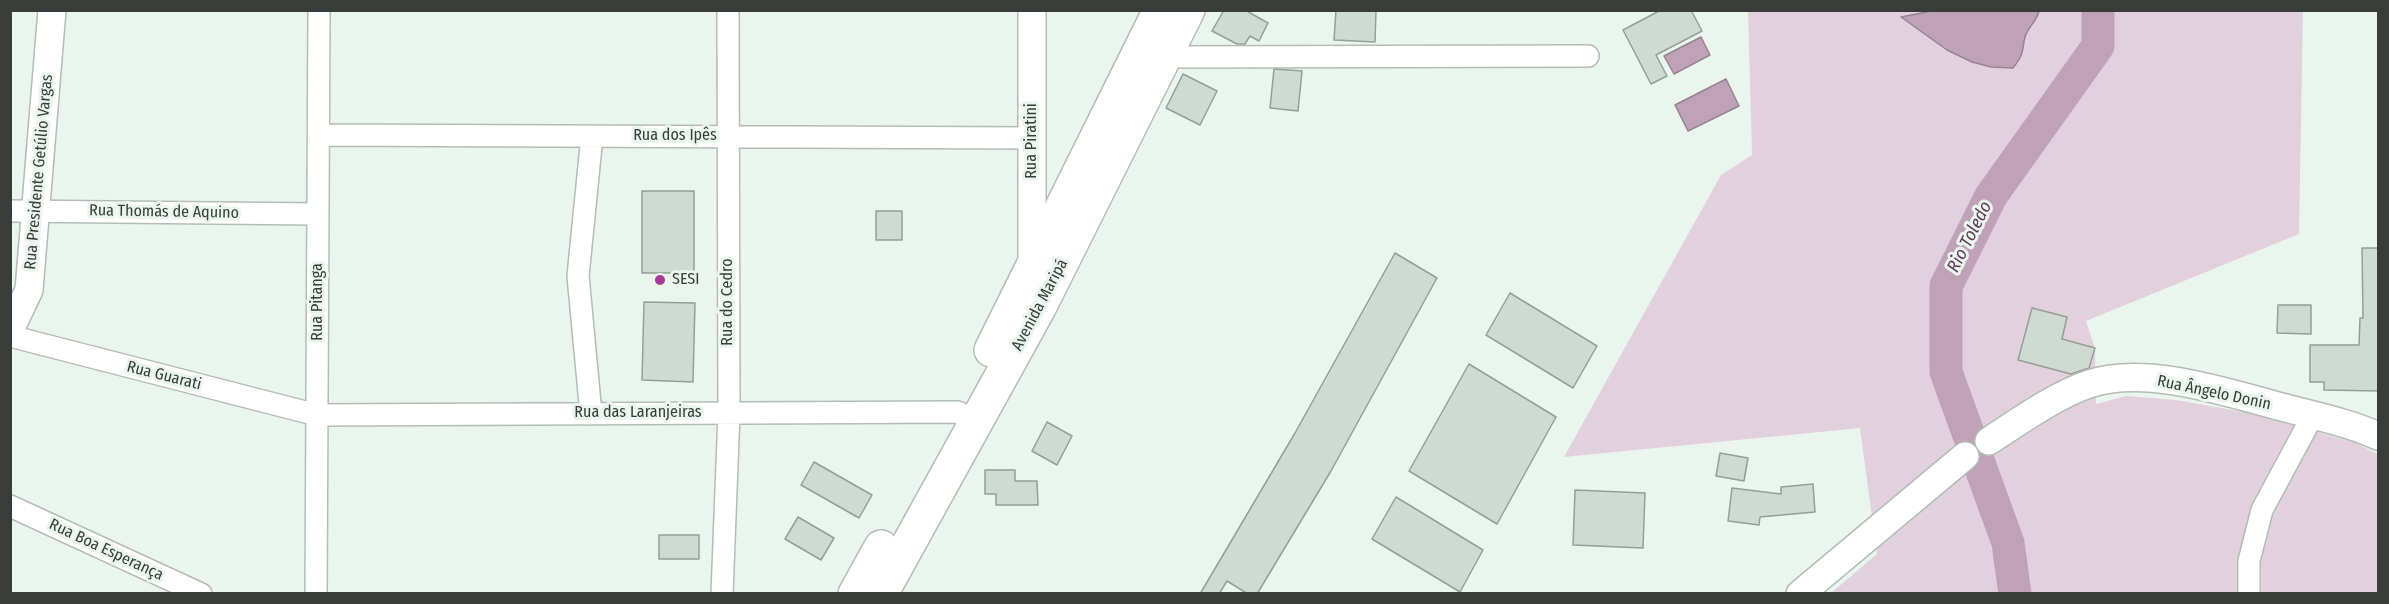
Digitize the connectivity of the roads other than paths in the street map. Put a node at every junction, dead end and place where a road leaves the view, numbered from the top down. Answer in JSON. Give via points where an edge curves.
{"nodes":[{"id":1,"x":52,"y":10,"type":"edge"},
{"id":2,"x":319,"y":10,"type":"edge"},
{"id":3,"x":728,"y":10,"type":"edge"},
{"id":4,"x":1032,"y":10,"type":"edge"},
{"id":5,"x":1160,"y":10,"type":"edge"},
{"id":6,"x":1188,"y":10,"type":"edge"},
{"id":7,"x":1588,"y":56,"type":"dead end"},
{"id":8,"x":1165,"y":57,"type":"junction"},
{"id":9,"x":319,"y":135,"type":"junction"},
{"id":10,"x":591,"y":136,"type":"junction"},
{"id":11,"x":728,"y":136,"type":"junction"},
{"id":12,"x":1032,"y":138,"type":"junction"},
{"id":13,"x":23,"y":211,"type":"edge"},
{"id":14,"x":318,"y":214,"type":"junction"},
{"id":15,"x":1065,"y":230,"type":"junction"},
{"id":16,"x":1042,"y":277,"type":"junction"},
{"id":17,"x":10,"y":330,"type":"edge"},
{"id":18,"x":10,"y":336,"type":"edge"},
{"id":19,"x":729,"y":413,"type":"junction"},
{"id":20,"x":591,"y":414,"type":"junction"},
{"id":21,"x":317,"y":415,"type":"junction"},
{"id":22,"x":2313,"y":415,"type":"junction"},
{"id":23,"x":967,"y":417,"type":"junction"},
{"id":24,"x":2379,"y":436,"type":"edge"},
{"id":25,"x":1989,"y":441,"type":"joint"},
{"id":26,"x":1965,"y":456,"type":"joint"},
{"id":27,"x":10,"y":506,"type":"edge"},
{"id":28,"x":201,"y":594,"type":"edge"},
{"id":29,"x":316,"y":594,"type":"edge"},
{"id":30,"x":722,"y":594,"type":"edge"},
{"id":31,"x":855,"y":594,"type":"edge"},
{"id":32,"x":881,"y":594,"type":"edge"},
{"id":33,"x":1800,"y":594,"type":"edge"},
{"id":34,"x":2249,"y":594,"type":"edge"}],
"edges":[{"from":1,"to":13,"type":"street","name":"Rua Presidente Getúlio Vargas"},
{"from":2,"to":9,"type":"street","name":"Rua Pitanga"},
{"from":3,"to":11,"type":"street","name":"Rua do Cedro"},
{"from":4,"to":12,"type":"street","name":"Rua Piratini"},
{"from":5,"to":15,"type":"main road","name":"Avenida Maripá"},
{"from":6,"to":8,"type":"main road","name":"Avenida Maripá"},
{"from":7,"to":8,"type":"street"},
{"from":8,"to":15,"type":"main road","name":"Avenida Maripá"},
{"from":9,"to":10,"type":"street","name":"Rua dos Ipês"},
{"from":9,"to":14,"type":"street","name":"Rua Pitanga"},
{"from":10,"to":11,"type":"street","name":"Rua dos Ipês"},
{"from":10,"to":20,"type":"street","via":[[578,276]]},
{"from":11,"to":12,"type":"street","name":"Rua dos Ipês"},
{"from":11,"to":19,"type":"street","name":"Rua do Cedro"},
{"from":12,"to":16,"type":"street","name":"Rua Piratini"},
{"from":13,"to":14,"type":"street","name":"Rua Thomás de Aquino"},
{"from":13,"to":17,"type":"street","name":"Rua Presidente Getúlio Vargas","via":[[29,290]]},
{"from":14,"to":21,"type":"street","name":"Rua Pitanga"},
{"from":15,"to":16,"type":"main road","name":"Avenida Maripá"},
{"from":16,"to":23,"type":"main road","name":"Avenida Maripá"},
{"from":18,"to":21,"type":"street","name":"Rua Guarati"},
{"from":19,"to":20,"type":"street","name":"Rua das Laranjeiras"},
{"from":19,"to":23,"type":"street","name":"Rua das Laranjeiras"},
{"from":19,"to":30,"type":"street","name":"Rua do Cedro"},
{"from":20,"to":21,"type":"street","name":"Rua das Laranjeiras"},
{"from":21,"to":29,"type":"street","name":"Rua Pitanga"},
{"from":22,"to":24,"type":"street","name":"Rua Ângelo Donin"},
{"from":22,"to":25,"type":"street","name":"Rua Ângelo Donin","via":[[2173,381],[2123,377],[2088,384]]},
{"from":22,"to":34,"type":"street","via":[[2262,510],[2249,561]]},
{"from":23,"to":31,"type":"main road","name":"Avenida Maripá"},
{"from":23,"to":32,"type":"main road","name":"Avenida Maripá"},
{"from":25,"to":26,"type":"street"},
{"from":26,"to":33,"type":"street"},
{"from":27,"to":28,"type":"street","name":"Rua Boa Esperança"}]}
